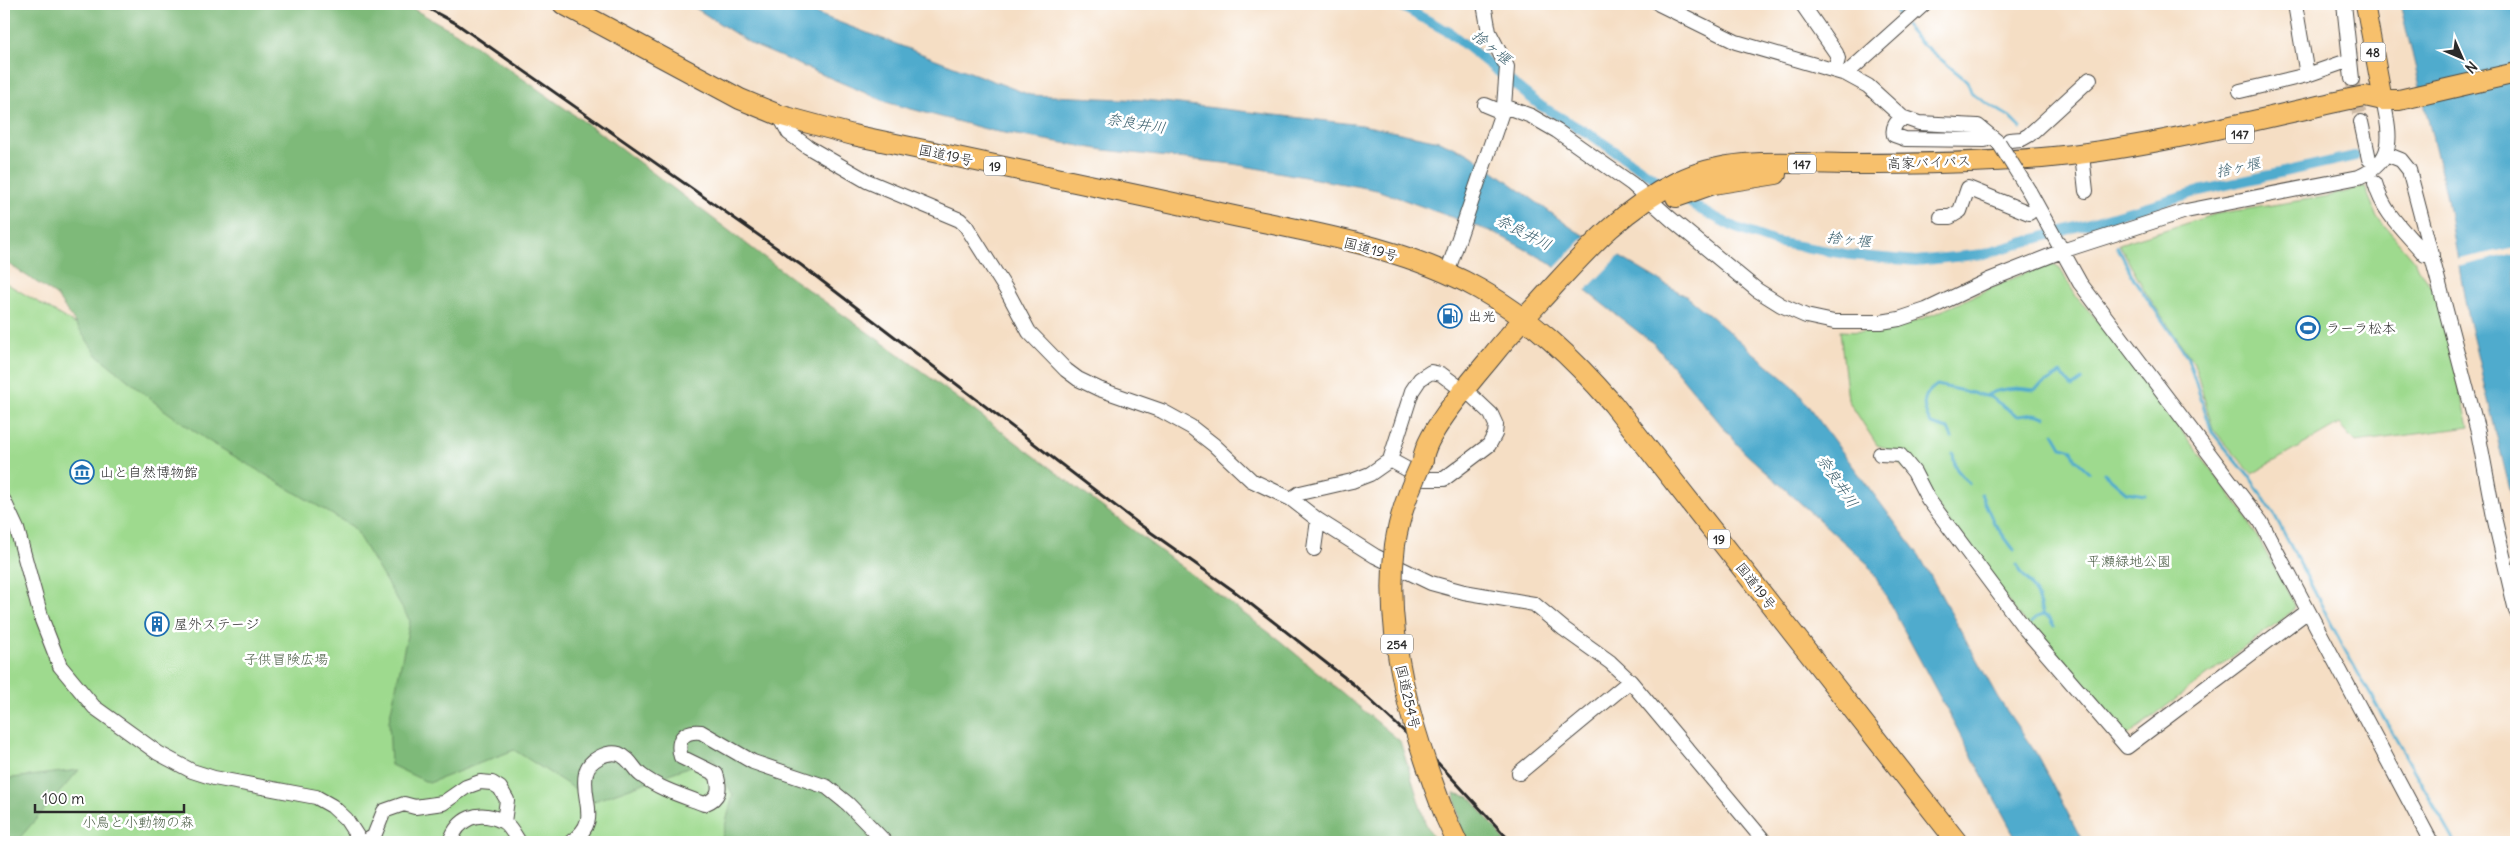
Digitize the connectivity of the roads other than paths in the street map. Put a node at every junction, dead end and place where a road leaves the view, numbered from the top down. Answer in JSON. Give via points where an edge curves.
{"nodes":[{"id":1,"x":563,"y":4,"type":"edge"},
{"id":2,"x":1484,"y":4,"type":"edge"},
{"id":3,"x":1659,"y":4,"type":"edge"},
{"id":4,"x":1802,"y":4,"type":"edge"},
{"id":5,"x":1924,"y":4,"type":"edge"},
{"id":6,"x":2295,"y":4,"type":"edge"},
{"id":7,"x":2344,"y":4,"type":"edge"},
{"id":8,"x":2365,"y":4,"type":"edge"},
{"id":9,"x":2350,"y":60,"type":"junction"},
{"id":10,"x":1840,"y":72,"type":"junction"},
{"id":11,"x":2516,"y":74,"type":"edge"},
{"id":12,"x":2307,"y":75,"type":"junction"},
{"id":13,"x":2090,"y":79,"type":"dead end"},
{"id":14,"x":2352,"y":79,"type":"tunnel mouth"},
{"id":15,"x":2240,"y":91,"type":"dead end"},
{"id":16,"x":2383,"y":100,"type":"junction"},
{"id":17,"x":1485,"y":106,"type":"dead end"},
{"id":18,"x":1502,"y":112,"type":"junction"},
{"id":19,"x":779,"y":115,"type":"junction"},
{"id":20,"x":1902,"y":117,"type":"junction"},
{"id":21,"x":2361,"y":122,"type":"tunnel mouth"},
{"id":22,"x":1985,"y":140,"type":"dead end"},
{"id":23,"x":2013,"y":145,"type":"junction"},
{"id":24,"x":2386,"y":154,"type":"junction"},
{"id":25,"x":2369,"y":159,"type":"dead end"},
{"id":26,"x":2083,"y":164,"type":"junction"},
{"id":27,"x":2375,"y":183,"type":"dead end"},
{"id":28,"x":1685,"y":185,"type":"junction"},
{"id":29,"x":2086,"y":191,"type":"dead end"},
{"id":30,"x":1651,"y":203,"type":"junction"},
{"id":31,"x":2037,"y":206,"type":"junction"},
{"id":32,"x":1941,"y":217,"type":"dead end"},
{"id":33,"x":2060,"y":246,"type":"junction"},
{"id":34,"x":2432,"y":255,"type":"junction"},
{"id":35,"x":1447,"y":273,"type":"junction"},
{"id":36,"x":1535,"y":316,"type":"junction"},
{"id":37,"x":1469,"y":394,"type":"junction"},
{"id":38,"x":1880,"y":454,"type":"dead end"},
{"id":39,"x":1390,"y":460,"type":"junction"},
{"id":40,"x":1291,"y":500,"type":"junction"},
{"id":41,"x":4,"y":501,"type":"edge"},
{"id":42,"x":1318,"y":520,"type":"junction"},
{"id":43,"x":1314,"y":549,"type":"dead end"},
{"id":44,"x":2308,"y":611,"type":"junction"},
{"id":45,"x":2516,"y":611,"type":"edge"},
{"id":46,"x":1630,"y":681,"type":"junction"},
{"id":47,"x":1519,"y":773,"type":"dead end"},
{"id":48,"x":504,"y":822,"type":"junction"},
{"id":49,"x":450,"y":842,"type":"edge"},
{"id":50,"x":520,"y":842,"type":"edge"},
{"id":51,"x":571,"y":842,"type":"edge"},
{"id":52,"x":885,"y":842,"type":"edge"},
{"id":53,"x":1457,"y":842,"type":"edge"},
{"id":54,"x":1765,"y":842,"type":"edge"},
{"id":55,"x":1955,"y":842,"type":"edge"},
{"id":56,"x":2430,"y":842,"type":"edge"}],
"edges":[{"from":1,"to":19,"type":"highway","name":"国道19号","number":"19","via":[[709,84]]},
{"from":2,"to":18,"type":"street","via":[[1489,32],[1507,67]]},
{"from":3,"to":10,"type":"street","via":[[1736,42]]},
{"from":4,"to":10,"type":"street","via":[[1836,53]]},
{"from":5,"to":10,"type":"street"},
{"from":6,"to":12,"type":"street"},
{"from":7,"to":9,"type":"street"},
{"from":8,"to":16,"type":"main road","number":"48"},
{"from":9,"to":12,"type":"street"},
{"from":9,"to":14,"type":"street"},
{"from":10,"to":20,"type":"street","via":[[1868,86]]},
{"from":11,"to":16,"type":"highway","name":"高家バイパス","number":"147","via":[[2403,99]]},
{"from":12,"to":15,"type":"street"},
{"from":13,"to":23,"type":"street"},
{"from":16,"to":23,"type":"highway","name":"高家バイパス","number":"147","via":[[2365,96],[2117,148]]},
{"from":16,"to":24,"type":"street","via":[[2389,137]]},
{"from":16,"to":26,"type":"highway","name":"高家バイパス","number":"147","via":[[2367,108],[2112,161]]},
{"from":17,"to":18,"type":"street"},
{"from":18,"to":30,"type":"street","via":[[1531,116],[1557,131],[1632,184]]},
{"from":18,"to":35,"type":"street"},
{"from":19,"to":35,"type":"highway","name":"国道19号","number":"19","via":[[862,137],[1301,230],[1388,252]]},
{"from":19,"to":40,"type":"street","via":[[789,133],[808,147],[867,181],[960,220],[1007,291],[1029,332],[1066,370],[1098,389],[1162,411],[1191,427],[1251,480]]},
{"from":20,"to":22,"type":"street","via":[[1893,130],[1894,135],[1905,140]]},
{"from":20,"to":23,"type":"street","via":[[1919,123],[1978,126]]},
{"from":21,"to":25,"type":"street"},
{"from":23,"to":28,"type":"highway","name":"高家バイパス","number":"147","via":[[1887,164],[1749,164],[1722,167]]},
{"from":23,"to":31,"type":"street","bridge":true,"via":[[2028,191]]},
{"from":24,"to":33,"type":"street","via":[[2379,164],[2359,177],[2186,211]]},
{"from":24,"to":34,"type":"street","via":[[2401,160],[2409,170]]},
{"from":26,"to":28,"type":"highway","name":"高家バイパス","number":"147","via":[[2055,168],[1889,174],[1779,174]]},
{"from":26,"to":29,"type":"street"},
{"from":27,"to":34,"type":"street","via":[[2390,216],[2425,255]]},
{"from":28,"to":30,"type":"highway","name":"高家バイパス","number":"147"},
{"from":30,"to":33,"type":"street","via":[[1780,305],[1806,316],[1834,322],[1881,322],[1926,310]]},
{"from":30,"to":36,"type":"highway","name":"高家バイパス","number":"147"},
{"from":31,"to":32,"type":"street","via":[[2028,213],[1968,188],[1960,211],[1950,217]]},
{"from":31,"to":33,"type":"street"},
{"from":33,"to":44,"type":"street","via":[[2094,304],[2247,501]]},
{"from":34,"to":45,"type":"street","via":[[2478,432]]},
{"from":35,"to":36,"type":"highway","name":"国道19号","number":"19"},
{"from":36,"to":37,"type":"highway","name":"国道254号","number":"254"},
{"from":36,"to":55,"type":"highway","name":"国道19号","number":"19","via":[[1613,404]]},
{"from":37,"to":39,"type":"street","via":[[1441,374],[1430,372],[1420,379],[1412,391]]},
{"from":37,"to":39,"type":"street","via":[[1491,414],[1496,425],[1489,445],[1444,478],[1425,479]]},
{"from":37,"to":53,"type":"highway","name":"国道254号","number":"254","bridge":true,"via":[[1438,426],[1423,452],[1403,508],[1393,572],[1397,644],[1409,705],[1423,756]]},
{"from":38,"to":44,"type":"street","via":[[1900,455],[1908,462],[1928,499],[2026,630],[2127,747]]},
{"from":39,"to":40,"type":"street","via":[[1370,474],[1300,493]]},
{"from":40,"to":42,"type":"street"},
{"from":41,"to":48,"type":"street","via":[[17,529],[42,620],[60,666],[94,706],[158,753],[192,771],[214,778],[316,797],[332,806],[365,842],[374,836],[384,811],[404,804],[415,807],[443,803],[466,787],[480,782],[500,788],[507,800]]},
{"from":42,"to":43,"type":"street"},
{"from":42,"to":46,"type":"street","via":[[1376,556],[1431,583],[1534,604]]},
{"from":44,"to":56,"type":"street"},
{"from":46,"to":47,"type":"street"},
{"from":46,"to":54,"type":"street"},
{"from":48,"to":49,"type":"street","via":[[485,816],[471,816],[454,829]]},
{"from":48,"to":50,"type":"street"},
{"from":51,"to":52,"type":"street","via":[[581,835],[590,813],[586,772],[594,760],[605,755],[619,754],[641,775],[671,791],[704,804],[712,801],[720,787],[716,774],[682,757],[679,749],[682,736],[691,731],[701,732],[766,767],[826,787],[848,804]]}]}
